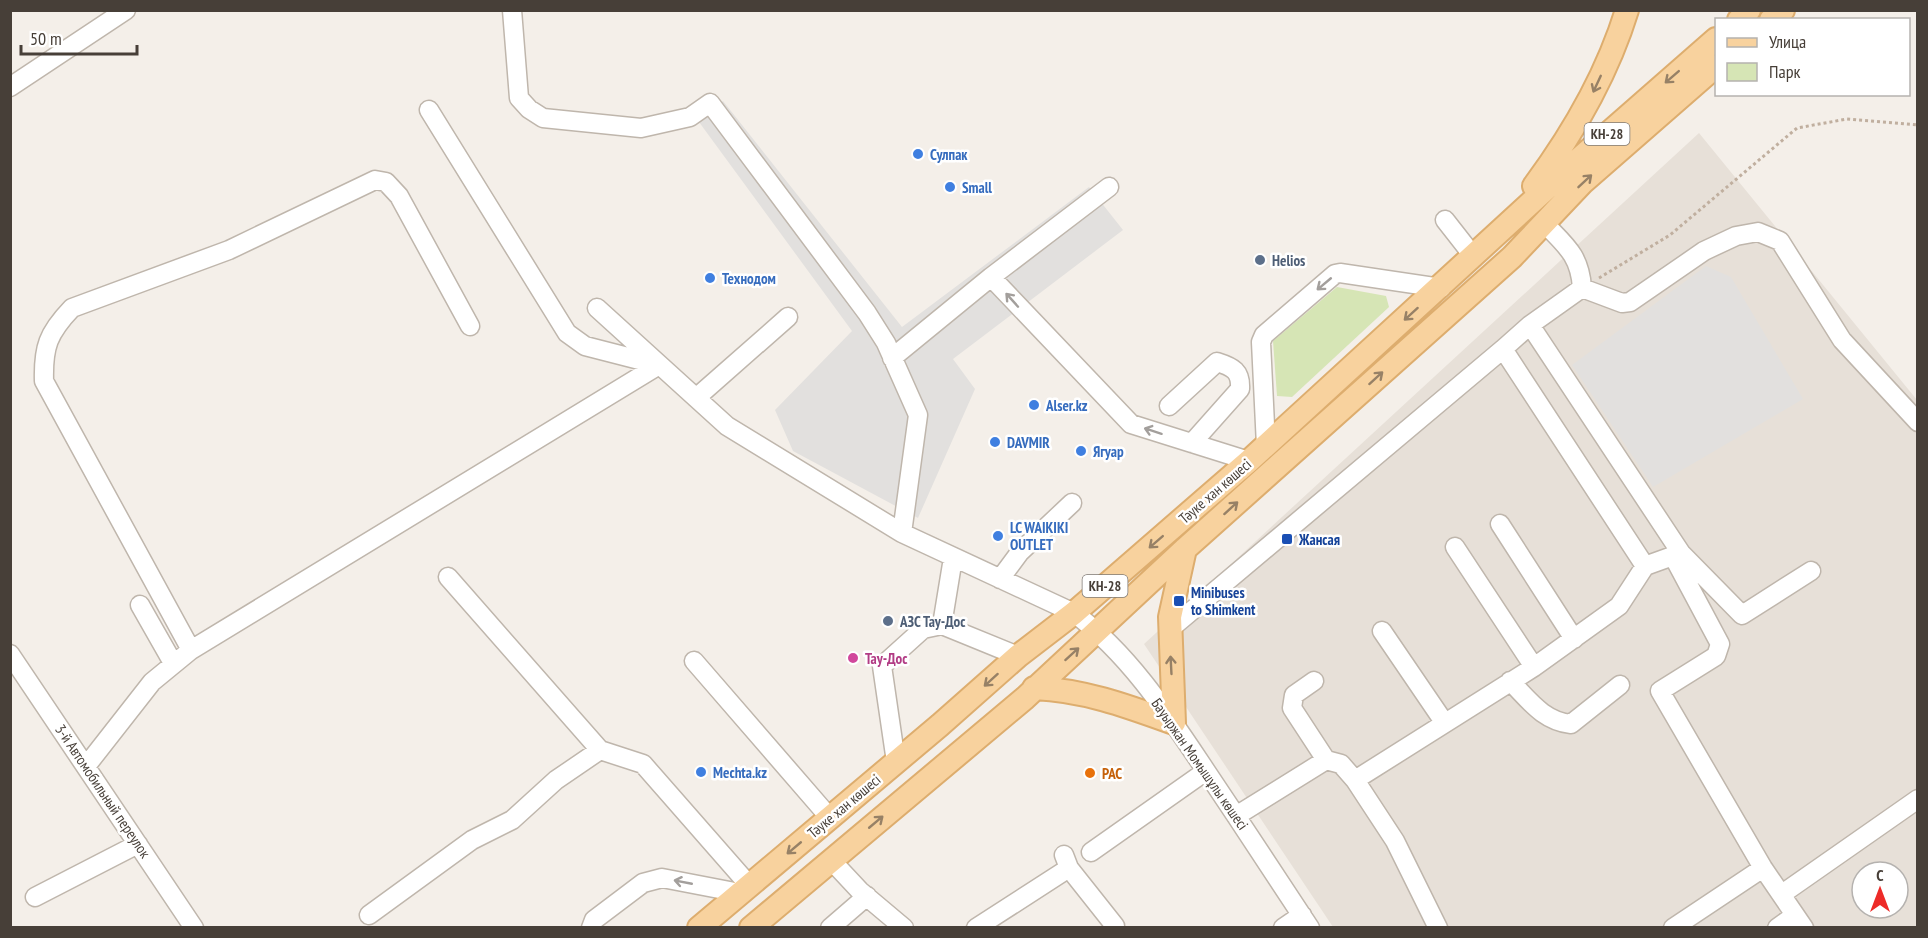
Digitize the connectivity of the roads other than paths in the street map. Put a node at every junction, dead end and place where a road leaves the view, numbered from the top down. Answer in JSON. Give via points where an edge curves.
{"nodes":[{"id":1,"x":126,"y":10,"type":"edge"},
{"id":2,"x":512,"y":10,"type":"edge"},
{"id":3,"x":1627,"y":10,"type":"edge"},
{"id":4,"x":1715,"y":40,"type":"edge"},
{"id":5,"x":1715,"y":67,"type":"edge"},
{"id":6,"x":10,"y":87,"type":"edge"},
{"id":7,"x":429,"y":110,"type":"dead end"},
{"id":8,"x":1109,"y":187,"type":"dead end"},
{"id":9,"x":1445,"y":220,"type":"dead end"},
{"id":10,"x":1544,"y":223,"type":"junction"},
{"id":11,"x":1501,"y":232,"type":"junction"},
{"id":12,"x":1474,"y":257,"type":"junction"},
{"id":13,"x":991,"y":277,"type":"junction"},
{"id":14,"x":1441,"y":288,"type":"junction"},
{"id":15,"x":1582,"y":288,"type":"junction"},
{"id":16,"x":597,"y":308,"type":"dead end"},
{"id":17,"x":788,"y":316,"type":"dead end"},
{"id":18,"x":1530,"y":325,"type":"junction"},
{"id":19,"x":470,"y":326,"type":"dead end"},
{"id":20,"x":1503,"y":349,"type":"junction"},
{"id":21,"x":892,"y":358,"type":"junction"},
{"id":22,"x":659,"y":365,"type":"junction"},
{"id":23,"x":696,"y":398,"type":"junction"},
{"id":24,"x":1169,"y":406,"type":"dead end"},
{"id":25,"x":1917,"y":422,"type":"edge"},
{"id":26,"x":1192,"y":443,"type":"junction"},
{"id":27,"x":1266,"y":446,"type":"junction"},
{"id":28,"x":1249,"y":461,"type":"junction"},
{"id":29,"x":1072,"y":502,"type":"dead end"},
{"id":30,"x":1500,"y":524,"type":"dead end"},
{"id":31,"x":902,"y":533,"type":"junction"},
{"id":32,"x":1455,"y":547,"type":"dead end"},
{"id":33,"x":1185,"y":549,"type":"junction"},
{"id":34,"x":1677,"y":554,"type":"junction"},
{"id":35,"x":953,"y":558,"type":"junction"},
{"id":36,"x":1645,"y":566,"type":"junction"},
{"id":37,"x":1810,"y":571,"type":"dead end"},
{"id":38,"x":448,"y":577,"type":"dead end"},
{"id":39,"x":1000,"y":579,"type":"junction"},
{"id":40,"x":140,"y":605,"type":"dead end"},
{"id":41,"x":1074,"y":613,"type":"junction"},
{"id":42,"x":942,"y":626,"type":"junction"},
{"id":43,"x":1170,"y":629,"type":"junction"},
{"id":44,"x":1098,"y":631,"type":"junction"},
{"id":45,"x":1382,"y":631,"type":"dead end"},
{"id":46,"x":1574,"y":639,"type":"junction"},
{"id":47,"x":191,"y":650,"type":"junction"},
{"id":48,"x":10,"y":654,"type":"edge"},
{"id":49,"x":1018,"y":656,"type":"junction"},
{"id":50,"x":694,"y":661,"type":"dead end"},
{"id":51,"x":173,"y":663,"type":"junction"},
{"id":52,"x":1534,"y":667,"type":"junction"},
{"id":53,"x":1314,"y":681,"type":"dead end"},
{"id":54,"x":1510,"y":681,"type":"junction"},
{"id":55,"x":1620,"y":686,"type":"dead end"},
{"id":56,"x":1034,"y":688,"type":"junction"},
{"id":57,"x":1444,"y":722,"type":"junction"},
{"id":58,"x":1174,"y":723,"type":"junction"},
{"id":59,"x":600,"y":750,"type":"junction"},
{"id":60,"x":1326,"y":760,"type":"junction"},
{"id":61,"x":896,"y":762,"type":"junction"},
{"id":62,"x":87,"y":765,"type":"junction"},
{"id":63,"x":1206,"y":771,"type":"junction"},
{"id":64,"x":1355,"y":780,"type":"junction"},
{"id":65,"x":1917,"y":799,"type":"edge"},
{"id":66,"x":1236,"y":816,"type":"junction"},
{"id":67,"x":830,"y":818,"type":"junction"},
{"id":68,"x":138,"y":844,"type":"junction"},
{"id":69,"x":1091,"y":852,"type":"dead end"},
{"id":70,"x":831,"y":860,"type":"junction"},
{"id":71,"x":1763,"y":868,"type":"junction"},
{"id":72,"x":745,"y":889,"type":"junction"},
{"id":73,"x":1782,"y":894,"type":"junction"},
{"id":74,"x":867,"y":896,"type":"junction"},
{"id":75,"x":36,"y":897,"type":"dead end"},
{"id":76,"x":369,"y":915,"type":"dead end"},
{"id":77,"x":1306,"y":921,"type":"edge"},
{"id":78,"x":1800,"y":921,"type":"edge"},
{"id":79,"x":985,"y":925,"type":"edge"},
{"id":80,"x":1432,"y":925,"type":"edge"},
{"id":81,"x":194,"y":927,"type":"edge"},
{"id":82,"x":591,"y":927,"type":"edge"},
{"id":83,"x":699,"y":927,"type":"edge"},
{"id":84,"x":751,"y":927,"type":"edge"},
{"id":85,"x":830,"y":927,"type":"edge"},
{"id":86,"x":904,"y":927,"type":"edge"},
{"id":87,"x":1113,"y":927,"type":"edge"},
{"id":88,"x":1284,"y":927,"type":"edge"},
{"id":89,"x":1673,"y":927,"type":"edge"},
{"id":90,"x":1777,"y":927,"type":"edge"}],
"edges":[{"from":1,"to":6,"type":"street"},
{"from":2,"to":21,"type":"street","via":[[519,98],[543,118],[641,128],[690,117],[710,103],[867,313]]},
{"from":3,"to":11,"type":"main road","one_way":true,"via":[[1618,40],[1589,101],[1558,153]]},
{"from":4,"to":11,"type":"main road","name":"Тәуке хан көшесі","number":"КН-28","one_way":true},
{"from":10,"to":5,"type":"main road","name":"Тәуке хан көшесі","number":"КН-28","one_way":true,"via":[[1582,183]]},
{"from":7,"to":22,"type":"street","via":[[567,333],[585,346]]},
{"from":8,"to":13,"type":"street"},
{"from":9,"to":12,"type":"street"},
{"from":10,"to":15,"type":"street","via":[[1577,258]]},
{"from":33,"to":10,"type":"main road","name":"Тәуке хан көшесі","number":"КН-28","one_way":true,"via":[[1512,257]]},
{"from":11,"to":12,"type":"main road","name":"Тәуке хан көшесі","number":"КН-28"},
{"from":12,"to":14,"type":"main road","name":"Тәуке хан көшесі","number":"КН-28"},
{"from":13,"to":21,"type":"street"},
{"from":26,"to":13,"type":"street","one_way":true,"via":[[1131,424]]},
{"from":14,"to":27,"type":"main road","name":"Тәуке хан көшесі","number":"КН-28","one_way":true},
{"from":14,"to":27,"type":"street","one_way":true,"via":[[1335,274],[1264,335],[1261,342]]},
{"from":15,"to":18,"type":"street"},
{"from":15,"to":25,"type":"street","via":[[1622,303],[1630,302],[1704,251],[1736,236],[1758,232],[1780,241],[1842,340]]},
{"from":16,"to":22,"type":"street","name":"Бауыржан Момышұлы көшесі"},
{"from":17,"to":23,"type":"street"},
{"from":18,"to":20,"type":"street"},
{"from":18,"to":34,"type":"street"},
{"from":19,"to":47,"type":"street","via":[[399,196],[386,182],[375,180],[229,250],[72,308],[57,323],[46,344],[44,381]]},
{"from":20,"to":36,"type":"street"},
{"from":20,"to":43,"type":"street"},
{"from":21,"to":31,"type":"street","via":[[918,415]]},
{"from":22,"to":23,"type":"street","name":"Бауыржан Момышұлы көшесі"},
{"from":22,"to":47,"type":"street"},
{"from":23,"to":31,"type":"street","name":"Бауыржан Момышұлы көшесі","via":[[727,426]]},
{"from":24,"to":26,"type":"street","via":[[1217,362],[1236,370],[1241,378],[1240,389]]},
{"from":26,"to":28,"type":"street"},
{"from":27,"to":28,"type":"main road","name":"Тәуке хан көшесі","number":"КН-28"},
{"from":28,"to":41,"type":"main road","name":"Тәуке хан көшесі","number":"КН-28","one_way":true},
{"from":29,"to":39,"type":"street","via":[[1020,552]]},
{"from":30,"to":46,"type":"street"},
{"from":31,"to":35,"type":"street","name":"Бауыржан Момышұлы көшесі"},
{"from":32,"to":52,"type":"street"},
{"from":33,"to":43,"type":"main road"},
{"from":33,"to":44,"type":"main road","name":"Тәуке хан көшесі","number":"КН-28"},
{"from":34,"to":36,"type":"street"},
{"from":34,"to":37,"type":"street","via":[[1742,615]]},
{"from":34,"to":71,"type":"street","via":[[1720,644],[1716,656],[1660,691]]},
{"from":35,"to":39,"type":"street","name":"Бауыржан Момышұлы көшесі"},
{"from":35,"to":42,"type":"street"},
{"from":36,"to":46,"type":"street","via":[[1619,606]]},
{"from":38,"to":59,"type":"street"},
{"from":39,"to":41,"type":"street","name":"Бауыржан Момышұлы көшесі"},
{"from":40,"to":51,"type":"street"},
{"from":41,"to":44,"type":"street","name":"Бауыржан Момышұлы көшесі"},
{"from":41,"to":49,"type":"main road","name":"Тәуке хан көшесі","number":"КН-28"},
{"from":42,"to":49,"type":"street"},
{"from":42,"to":61,"type":"street","via":[[923,628],[882,666]]},
{"from":58,"to":43,"type":"main road","one_way":true},
{"from":56,"to":44,"type":"main road","name":"Тәуке хан көшесі","number":"КН-28","one_way":true},
{"from":44,"to":58,"type":"street","name":"Бауыржан Момышұлы көшесі"},
{"from":45,"to":57,"type":"street"},
{"from":46,"to":52,"type":"street"},
{"from":47,"to":51,"type":"street"},
{"from":48,"to":62,"type":"street","name":"3-й Автомобильный переулок"},
{"from":49,"to":61,"type":"main road","name":"Тәуке хан көшесі","number":"КН-28","one_way":true},
{"from":50,"to":67,"type":"street"},
{"from":51,"to":62,"type":"street","via":[[152,682]]},
{"from":52,"to":54,"type":"street"},
{"from":53,"to":60,"type":"street","via":[[1294,695],[1292,708]]},
{"from":54,"to":55,"type":"street","via":[[1545,716],[1556,723],[1571,724]]},
{"from":54,"to":57,"type":"street"},
{"from":56,"to":58,"type":"main road","via":[[1109,699]]},
{"from":70,"to":56,"type":"main road","name":"Тәуке хан көшесі","number":"КН-28","one_way":true},
{"from":57,"to":64,"type":"street"},
{"from":58,"to":63,"type":"street","name":"Бауыржан Момышұлы көшесі"},
{"from":59,"to":72,"type":"street","via":[[642,764]]},
{"from":59,"to":76,"type":"street","via":[[556,780],[512,820],[472,840]]},
{"from":60,"to":64,"type":"street","via":[[1341,764]]},
{"from":60,"to":66,"type":"street"},
{"from":61,"to":67,"type":"main road","name":"Тәуке хан көшесі","number":"КН-28"},
{"from":62,"to":68,"type":"street","name":"3-й Автомобильный переулок"},
{"from":63,"to":66,"type":"street","name":"Бауыржан Момышұлы көшесі"},
{"from":63,"to":69,"type":"street"},
{"from":64,"to":80,"type":"street","via":[[1395,842]]},
{"from":65,"to":73,"type":"street"},
{"from":66,"to":77,"type":"street","name":"Бауыржан Момышұлы көшесі"},
{"from":67,"to":72,"type":"main road","name":"Тәуке хан көшесі","number":"КН-28","one_way":true},
{"from":68,"to":75,"type":"street"},
{"from":68,"to":81,"type":"street","name":"3-й Автомобильный переулок"},
{"from":70,"to":74,"type":"street"},
{"from":70,"to":84,"type":"main road","name":"Тәуке хан көшесі","number":"КН-28"},
{"from":71,"to":73,"type":"street"},
{"from":71,"to":89,"type":"street"},
{"from":72,"to":82,"type":"street","one_way":true,"via":[[662,878],[642,883],[594,920]]},
{"from":72,"to":83,"type":"main road","name":"Тәуке хан көшесі","number":"КН-28"},
{"from":73,"to":78,"type":"street"},
{"from":74,"to":85,"type":"street"},
{"from":74,"to":86,"type":"street"},
{"from":77,"to":88,"type":"street"},
{"from":78,"to":90,"type":"street"},
{"from":79,"to":87,"type":"street","via":[[1067,862]]}]}
